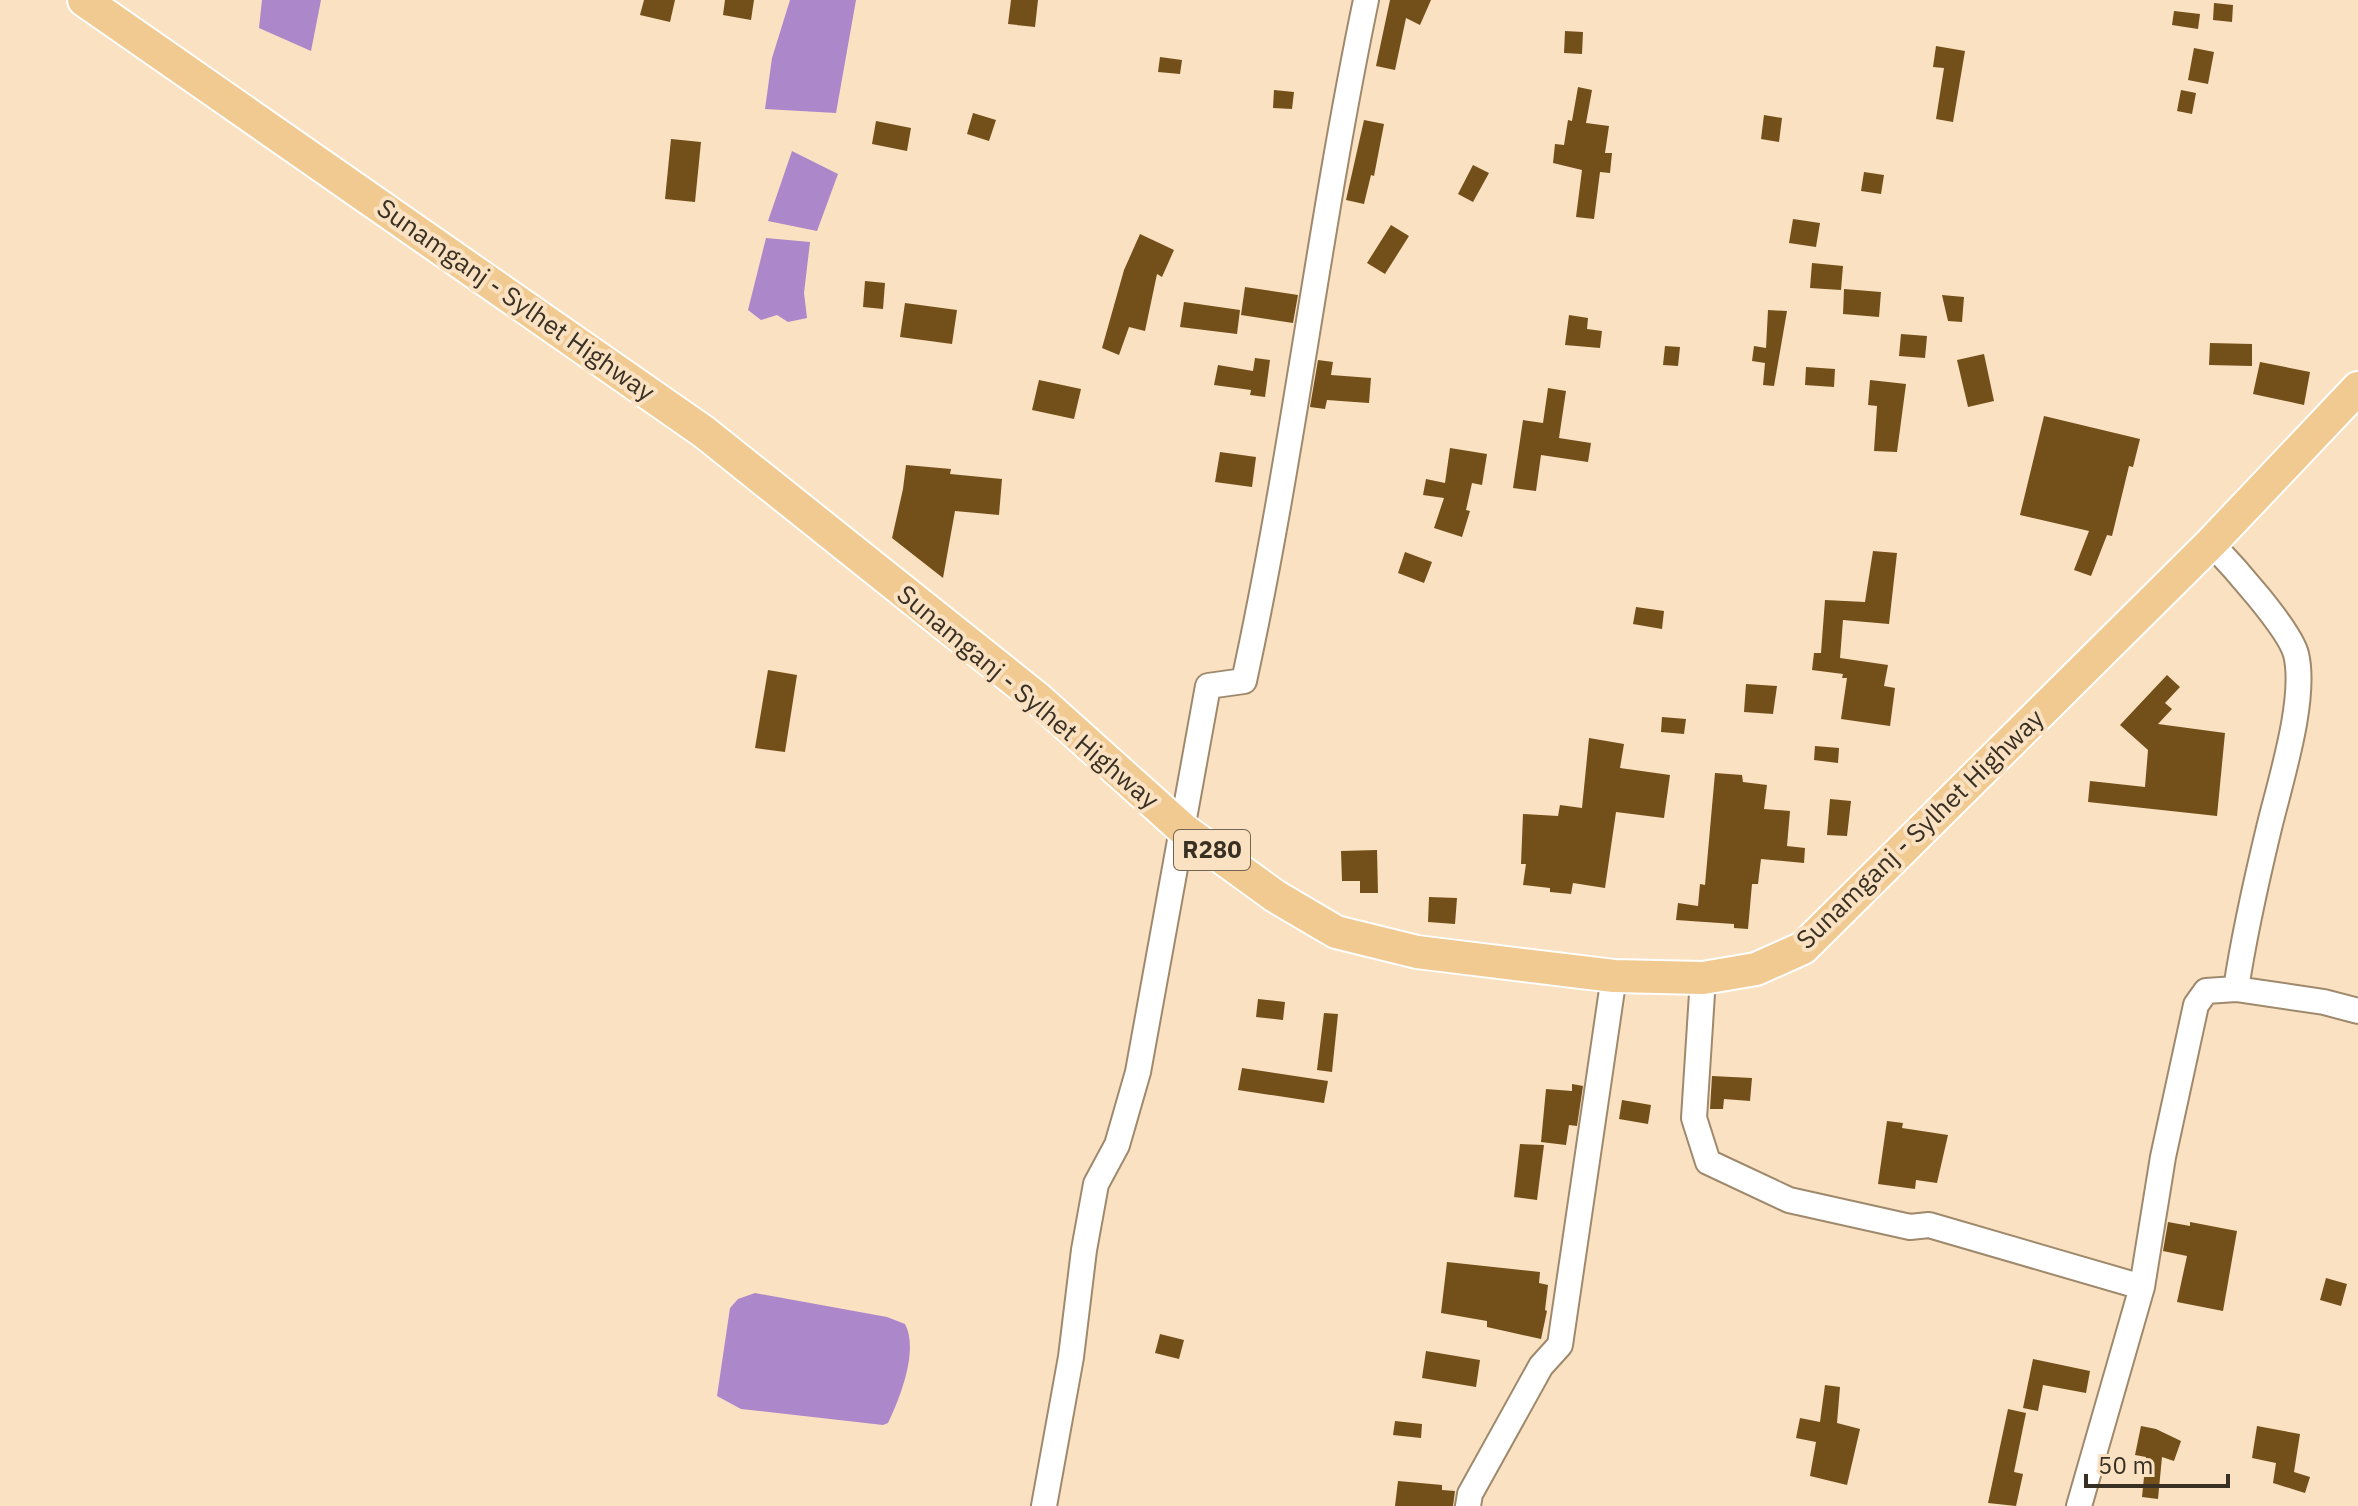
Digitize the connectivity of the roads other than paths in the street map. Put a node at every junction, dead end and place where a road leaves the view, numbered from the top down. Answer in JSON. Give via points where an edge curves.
{"nodes":[{"id":1,"x":84,"y":0,"type":"edge"},
{"id":2,"x":1366,"y":0,"type":"edge"},
{"id":3,"x":2358,"y":388,"type":"edge"},
{"id":4,"x":2211,"y":543,"type":"junction"},
{"id":5,"x":1184,"y":830,"type":"junction"},
{"id":6,"x":1614,"y":976,"type":"junction"},
{"id":7,"x":1703,"y":978,"type":"junction"},
{"id":8,"x":2236,"y":989,"type":"junction"},
{"id":9,"x":2358,"y":1011,"type":"edge"},
{"id":10,"x":2142,"y":1287,"type":"junction"},
{"id":11,"x":1044,"y":1506,"type":"edge"},
{"id":12,"x":1468,"y":1506,"type":"edge"},
{"id":13,"x":2079,"y":1506,"type":"edge"}],
"edges":[{"from":1,"to":5,"type":"main road","name":"Sunamganj - Sylhet Highway","number":"R280","via":[[704,432],[1037,698]]},
{"from":2,"to":5,"type":"street","via":[[1244,681],[1208,686]]},
{"from":3,"to":4,"type":"main road","name":"Sunamganj - Sylhet Highway","number":"R280"},
{"from":4,"to":7,"type":"main road","name":"Sunamganj - Sylhet Highway","number":"R280","via":[[1803,948],[1756,969]]},
{"from":4,"to":8,"type":"street","via":[[2274,619],[2295,651],[2298,670],[2297,702],[2245,927]]},
{"from":5,"to":6,"type":"main road","name":"Sunamganj - Sylhet Highway","number":"R280","via":[[1275,896],[1336,932],[1417,952]]},
{"from":5,"to":11,"type":"street","via":[[1138,1072],[1117,1145],[1096,1184]]},
{"from":6,"to":7,"type":"main road","name":"Sunamganj - Sylhet Highway","number":"R280"},
{"from":6,"to":12,"type":"street","via":[[1560,1345],[1541,1366]]},
{"from":7,"to":10,"type":"street","via":[[1694,1118],[1708,1162],[1789,1200],[1910,1227],[1929,1225]]},
{"from":8,"to":9,"type":"street"},
{"from":8,"to":10,"type":"street","via":[[2206,991],[2196,1005]]},
{"from":10,"to":13,"type":"street"}]}
